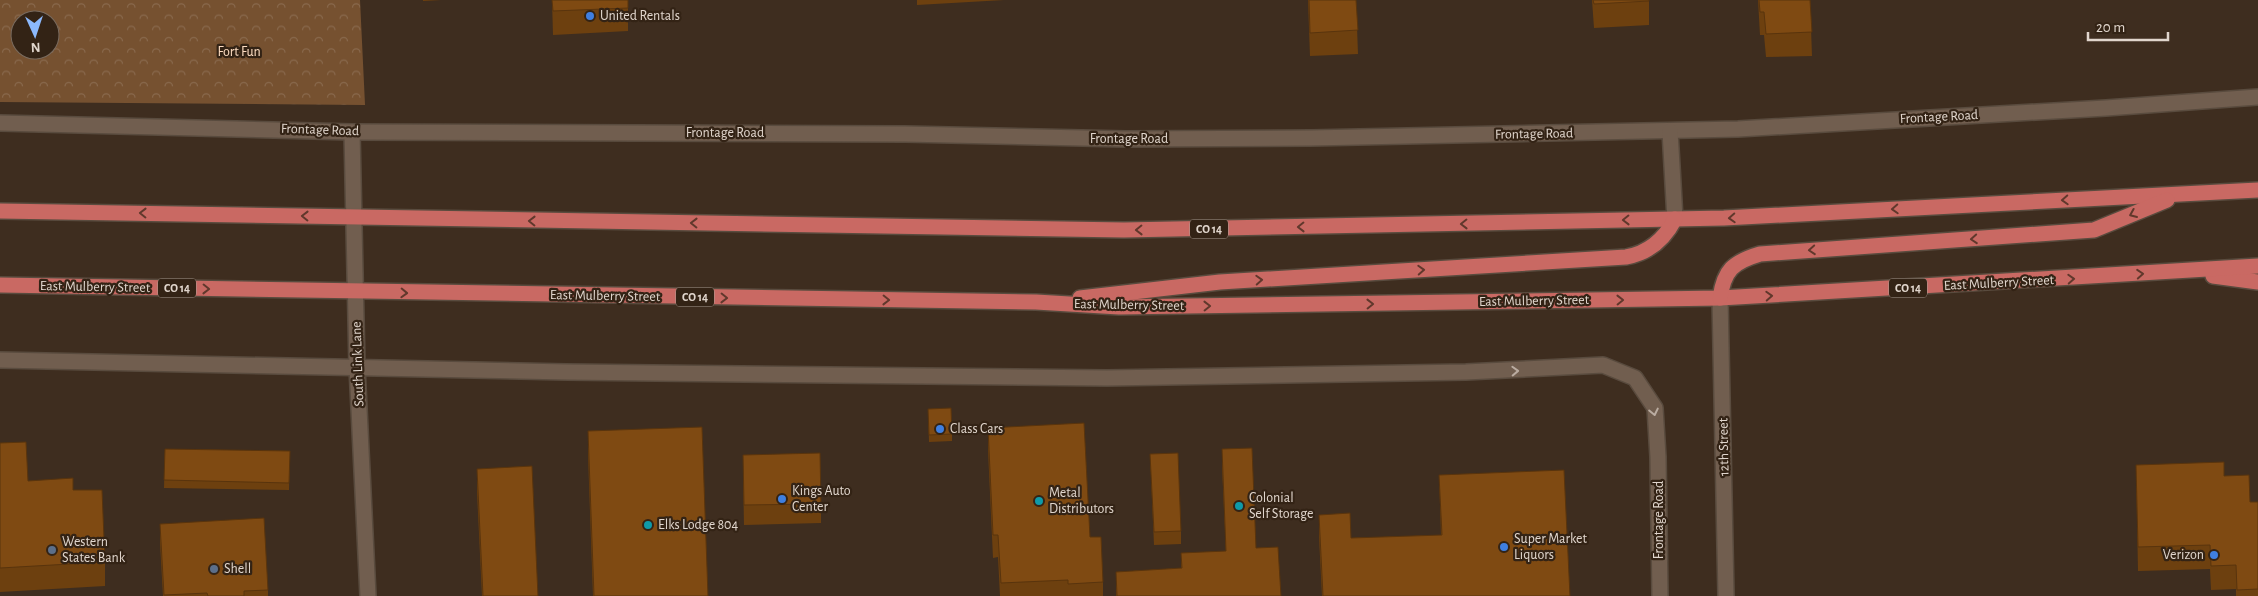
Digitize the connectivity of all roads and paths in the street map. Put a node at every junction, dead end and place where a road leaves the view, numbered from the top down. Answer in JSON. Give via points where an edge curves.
{"nodes":[{"id":1,"x":2258,"y":97,"type":"edge"},
{"id":2,"x":0,"y":123,"type":"edge"},
{"id":3,"x":1670,"y":131,"type":"junction"},
{"id":4,"x":352,"y":132,"type":"junction"},
{"id":5,"x":2258,"y":190,"type":"edge"},
{"id":6,"x":2178,"y":195,"type":"junction"},
{"id":7,"x":0,"y":210,"type":"edge"},
{"id":8,"x":354,"y":217,"type":"junction"},
{"id":9,"x":1675,"y":219,"type":"junction"},
{"id":10,"x":2258,"y":266,"type":"edge"},
{"id":11,"x":2184,"y":272,"type":"junction"},
{"id":12,"x":2258,"y":282,"type":"edge"},
{"id":13,"x":0,"y":285,"type":"edge"},
{"id":14,"x":355,"y":292,"type":"junction"},
{"id":15,"x":1720,"y":298,"type":"junction"},
{"id":16,"x":1036,"y":302,"type":"junction"},
{"id":17,"x":0,"y":360,"type":"edge"},
{"id":18,"x":357,"y":368,"type":"junction"},
{"id":19,"x":368,"y":596,"type":"edge"},
{"id":20,"x":1660,"y":596,"type":"edge"},
{"id":21,"x":1726,"y":596,"type":"edge"}],
"edges":[{"from":1,"to":3,"type":"street","name":"Frontage Road"},
{"from":2,"to":4,"type":"street","name":"Frontage Road"},
{"from":3,"to":4,"type":"street","name":"Frontage Road","via":[[1126,139],[896,134]]},
{"from":3,"to":9,"type":"street"},
{"from":4,"to":8,"type":"street","name":"South Link Lane"},
{"from":5,"to":6,"type":"highway","number":"CO 14"},
{"from":6,"to":9,"type":"highway","number":"CO 14","one_way":true},
{"from":6,"to":15,"type":"highway","one_way":true,"via":[[2094,230],[1760,254],[1744,258],[1728,272],[1722,281]]},
{"from":8,"to":7,"type":"highway","number":"CO 14","one_way":true},
{"from":9,"to":8,"type":"highway","number":"CO 14","one_way":true,"via":[[1124,230]]},
{"from":8,"to":14,"type":"street","name":"South Link Lane"},
{"from":16,"to":9,"type":"highway","one_way":true,"via":[[1220,282],[1626,257],[1652,247],[1668,233]]},
{"from":10,"to":11,"type":"highway","name":"East Mulberry Street","number":"CO 14"},
{"from":11,"to":12,"type":"highway"},
{"from":15,"to":11,"type":"highway","name":"East Mulberry Street","number":"CO 14","one_way":true},
{"from":13,"to":14,"type":"highway","name":"East Mulberry Street","number":"CO 14","one_way":true},
{"from":14,"to":16,"type":"highway","name":"East Mulberry Street","number":"CO 14","one_way":true},
{"from":14,"to":18,"type":"street","name":"South Link Lane"},
{"from":16,"to":15,"type":"highway","name":"East Mulberry Street","number":"CO 14","one_way":true,"via":[[1119,307]]},
{"from":15,"to":21,"type":"street","name":"12th Street"},
{"from":17,"to":18,"type":"street","name":"Frontage Road"},
{"from":18,"to":19,"type":"street","name":"South Link Lane"},
{"from":18,"to":20,"type":"street","name":"Frontage Road","one_way":true,"via":[[1108,378],[1466,372],[1603,365],[1635,378],[1656,408]]}]}
